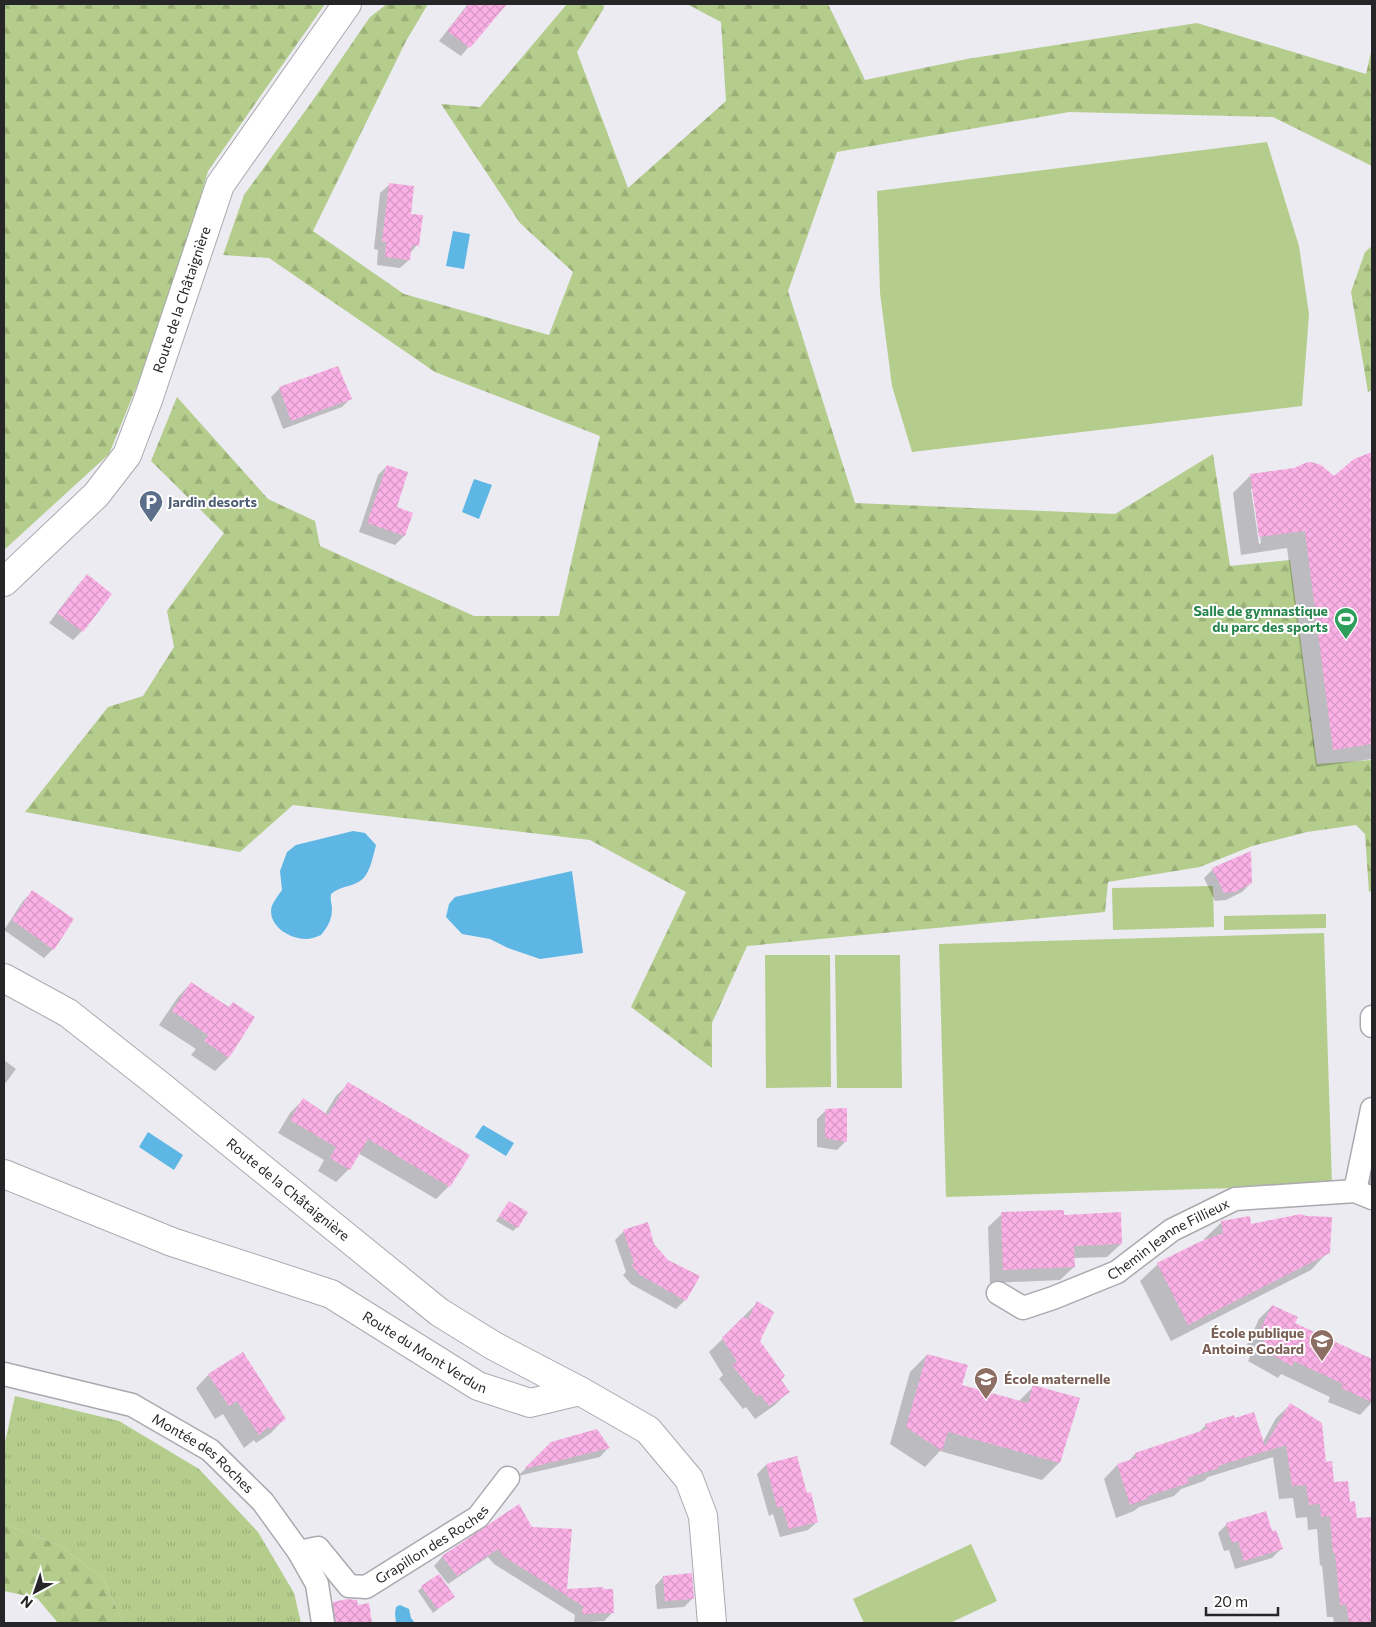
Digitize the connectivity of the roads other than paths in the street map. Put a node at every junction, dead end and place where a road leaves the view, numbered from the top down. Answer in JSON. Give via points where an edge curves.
{"nodes":[{"id":1,"x":347,"y":4,"type":"edge"},
{"id":2,"x":4,"y":582,"type":"edge"},
{"id":3,"x":4,"y":978,"type":"edge"},
{"id":4,"x":1372,"y":1017,"type":"edge"},
{"id":5,"x":1372,"y":1026,"type":"edge"},
{"id":6,"x":1372,"y":1109,"type":"edge"},
{"id":7,"x":4,"y":1174,"type":"edge"},
{"id":8,"x":1364,"y":1195,"type":"edge"},
{"id":9,"x":998,"y":1292,"type":"dead end"},
{"id":10,"x":4,"y":1374,"type":"edge"},
{"id":11,"x":580,"y":1391,"type":"junction"},
{"id":12,"x":508,"y":1478,"type":"dead end"},
{"id":13,"x":299,"y":1552,"type":"junction"},
{"id":14,"x":323,"y":1623,"type":"edge"},
{"id":15,"x":712,"y":1623,"type":"edge"}],
"edges":[{"from":1,"to":2,"type":"street","name":"Route de la Châtaignière","via":[[220,185],[127,455],[96,496]]},
{"from":3,"to":11,"type":"street","name":"Route de la Châtaignière","via":[[75,1019],[439,1312],[494,1346]]},
{"from":4,"to":5,"type":"street"},
{"from":6,"to":8,"type":"street","name":"Chemin Jeanne Fillieux"},
{"from":7,"to":11,"type":"street","name":"Route du Mont Verdun","via":[[172,1242],[331,1294],[478,1386],[530,1403]]},
{"from":8,"to":9,"type":"street","name":"Chemin Jeanne Fillieux","via":[[1235,1199],[1172,1230],[1116,1272],[1053,1298],[1023,1308]]},
{"from":10,"to":13,"type":"street","name":"Montée des Roches","via":[[132,1405],[210,1450],[263,1502]]},
{"from":11,"to":15,"type":"street","via":[[648,1430],[690,1479],[703,1516]]},
{"from":12,"to":13,"type":"street","name":"Grapillon des Roches","via":[[478,1517],[366,1588],[349,1586],[318,1548]]},
{"from":13,"to":14,"type":"street","name":"Montée des Roches","via":[[316,1584]]}]}
